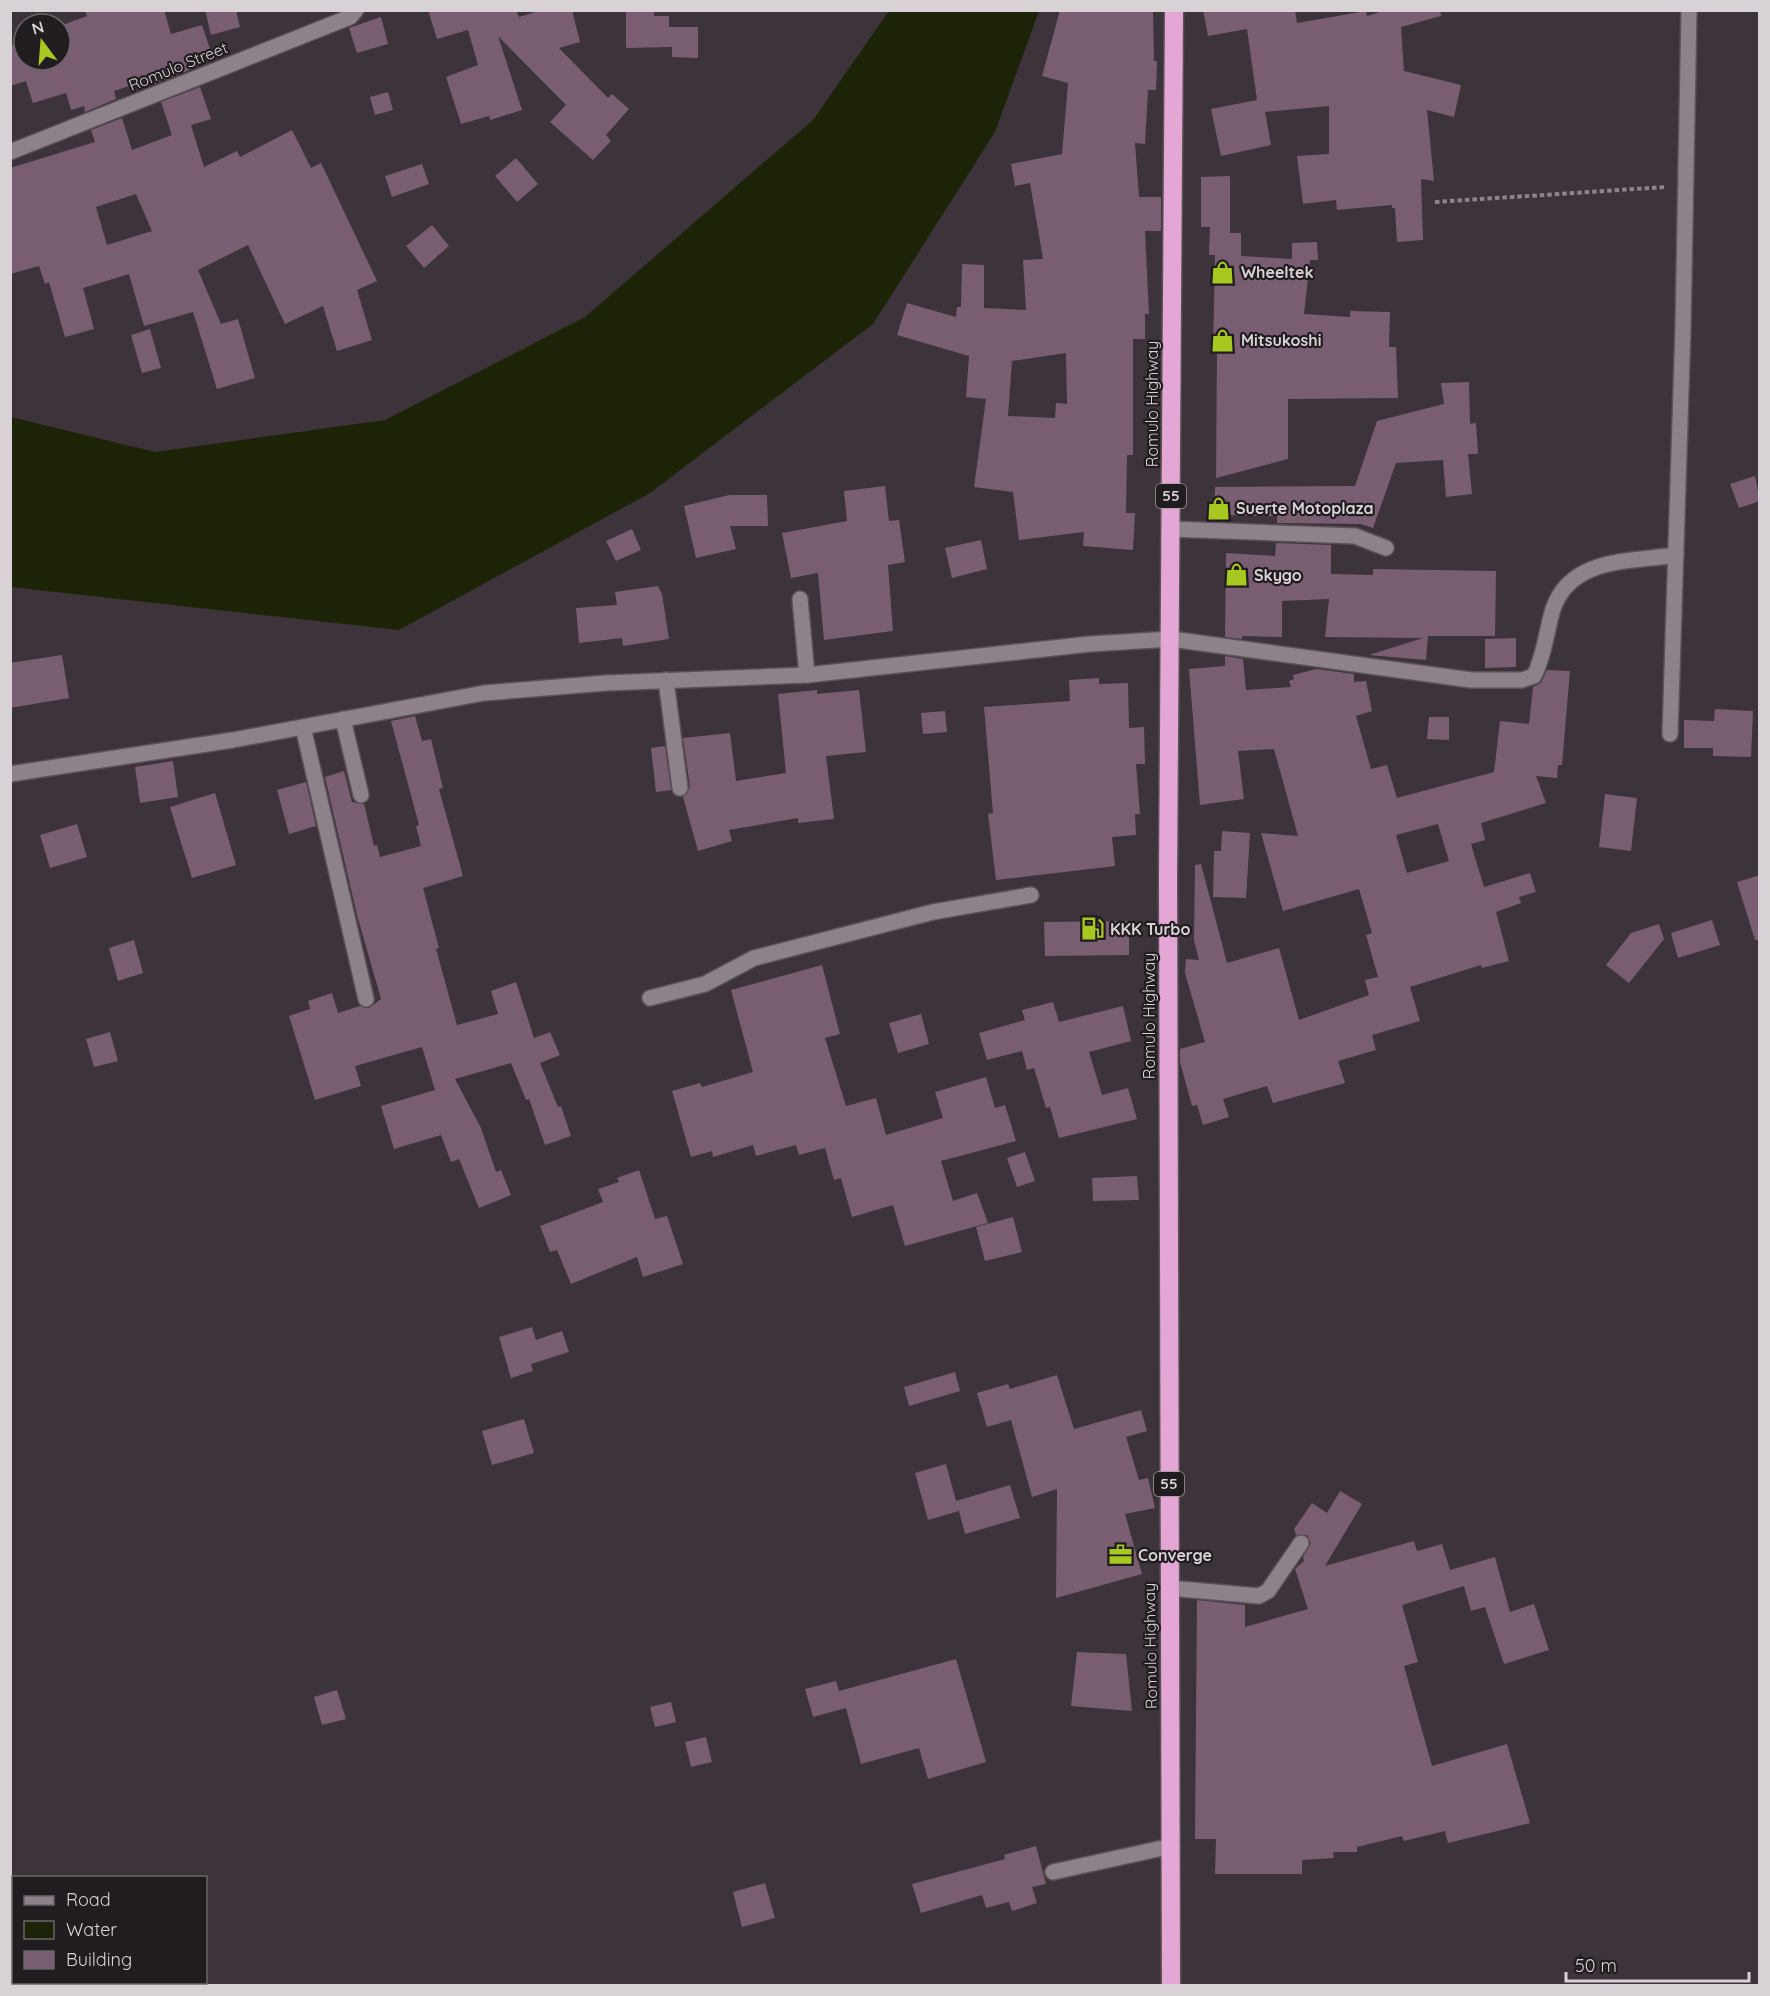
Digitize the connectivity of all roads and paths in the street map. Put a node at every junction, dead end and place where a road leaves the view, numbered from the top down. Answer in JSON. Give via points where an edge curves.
{"nodes":[{"id":1,"x":356,"y":10,"type":"edge"},
{"id":2,"x":1174,"y":10,"type":"edge"},
{"id":3,"x":1689,"y":10,"type":"edge"},
{"id":4,"x":10,"y":152,"type":"edge"},
{"id":5,"x":1685,"y":186,"type":"junction"},
{"id":6,"x":1435,"y":202,"type":"dead end"},
{"id":7,"x":1171,"y":529,"type":"junction"},
{"id":8,"x":1386,"y":548,"type":"dead end"},
{"id":9,"x":1676,"y":555,"type":"junction"},
{"id":10,"x":800,"y":599,"type":"dead end"},
{"id":11,"x":1171,"y":639,"type":"junction"},
{"id":12,"x":807,"y":675,"type":"junction"},
{"id":13,"x":666,"y":680,"type":"junction"},
{"id":14,"x":343,"y":719,"type":"junction"},
{"id":15,"x":303,"y":727,"type":"junction"},
{"id":16,"x":1670,"y":734,"type":"dead end"},
{"id":17,"x":10,"y":774,"type":"edge"},
{"id":18,"x":680,"y":788,"type":"dead end"},
{"id":19,"x":361,"y":795,"type":"dead end"},
{"id":20,"x":1031,"y":895,"type":"dead end"},
{"id":21,"x":650,"y":998,"type":"dead end"},
{"id":22,"x":366,"y":999,"type":"dead end"},
{"id":23,"x":1301,"y":1543,"type":"dead end"},
{"id":24,"x":1169,"y":1588,"type":"junction"},
{"id":25,"x":1172,"y":1846,"type":"junction"},
{"id":26,"x":1053,"y":1872,"type":"dead end"},
{"id":27,"x":1172,"y":1986,"type":"edge"}],
"edges":[{"from":1,"to":4,"type":"street","name":"Romulo Street","via":[[350,17]]},
{"from":2,"to":7,"type":"highway","name":"Romulo Highway","number":"55"},
{"from":3,"to":5,"type":"street"},
{"from":5,"to":6,"type":"path"},
{"from":5,"to":9,"type":"street"},
{"from":7,"to":8,"type":"street","via":[[1355,536]]},
{"from":7,"to":11,"type":"highway","name":"Romulo Highway","number":"55"},
{"from":9,"to":11,"type":"street","via":[[1599,567],[1574,576],[1553,610],[1534,676],[1522,680],[1471,680]]},
{"from":9,"to":16,"type":"street"},
{"from":10,"to":12,"type":"street"},
{"from":11,"to":12,"type":"street"},
{"from":11,"to":24,"type":"highway","name":"Romulo Highway","number":"55"},
{"from":12,"to":13,"type":"street"},
{"from":13,"to":14,"type":"street","via":[[484,693]]},
{"from":13,"to":18,"type":"street"},
{"from":14,"to":15,"type":"street"},
{"from":14,"to":19,"type":"street"},
{"from":15,"to":17,"type":"street"},
{"from":15,"to":22,"type":"street"},
{"from":20,"to":21,"type":"street","via":[[933,912],[754,958],[705,984]]},
{"from":23,"to":24,"type":"street","via":[[1268,1591],[1259,1596]]},
{"from":24,"to":25,"type":"highway","name":"Romulo Highway","number":"55"},
{"from":25,"to":26,"type":"street"},
{"from":25,"to":27,"type":"highway","name":"Romulo Highway","number":"55"}]}
